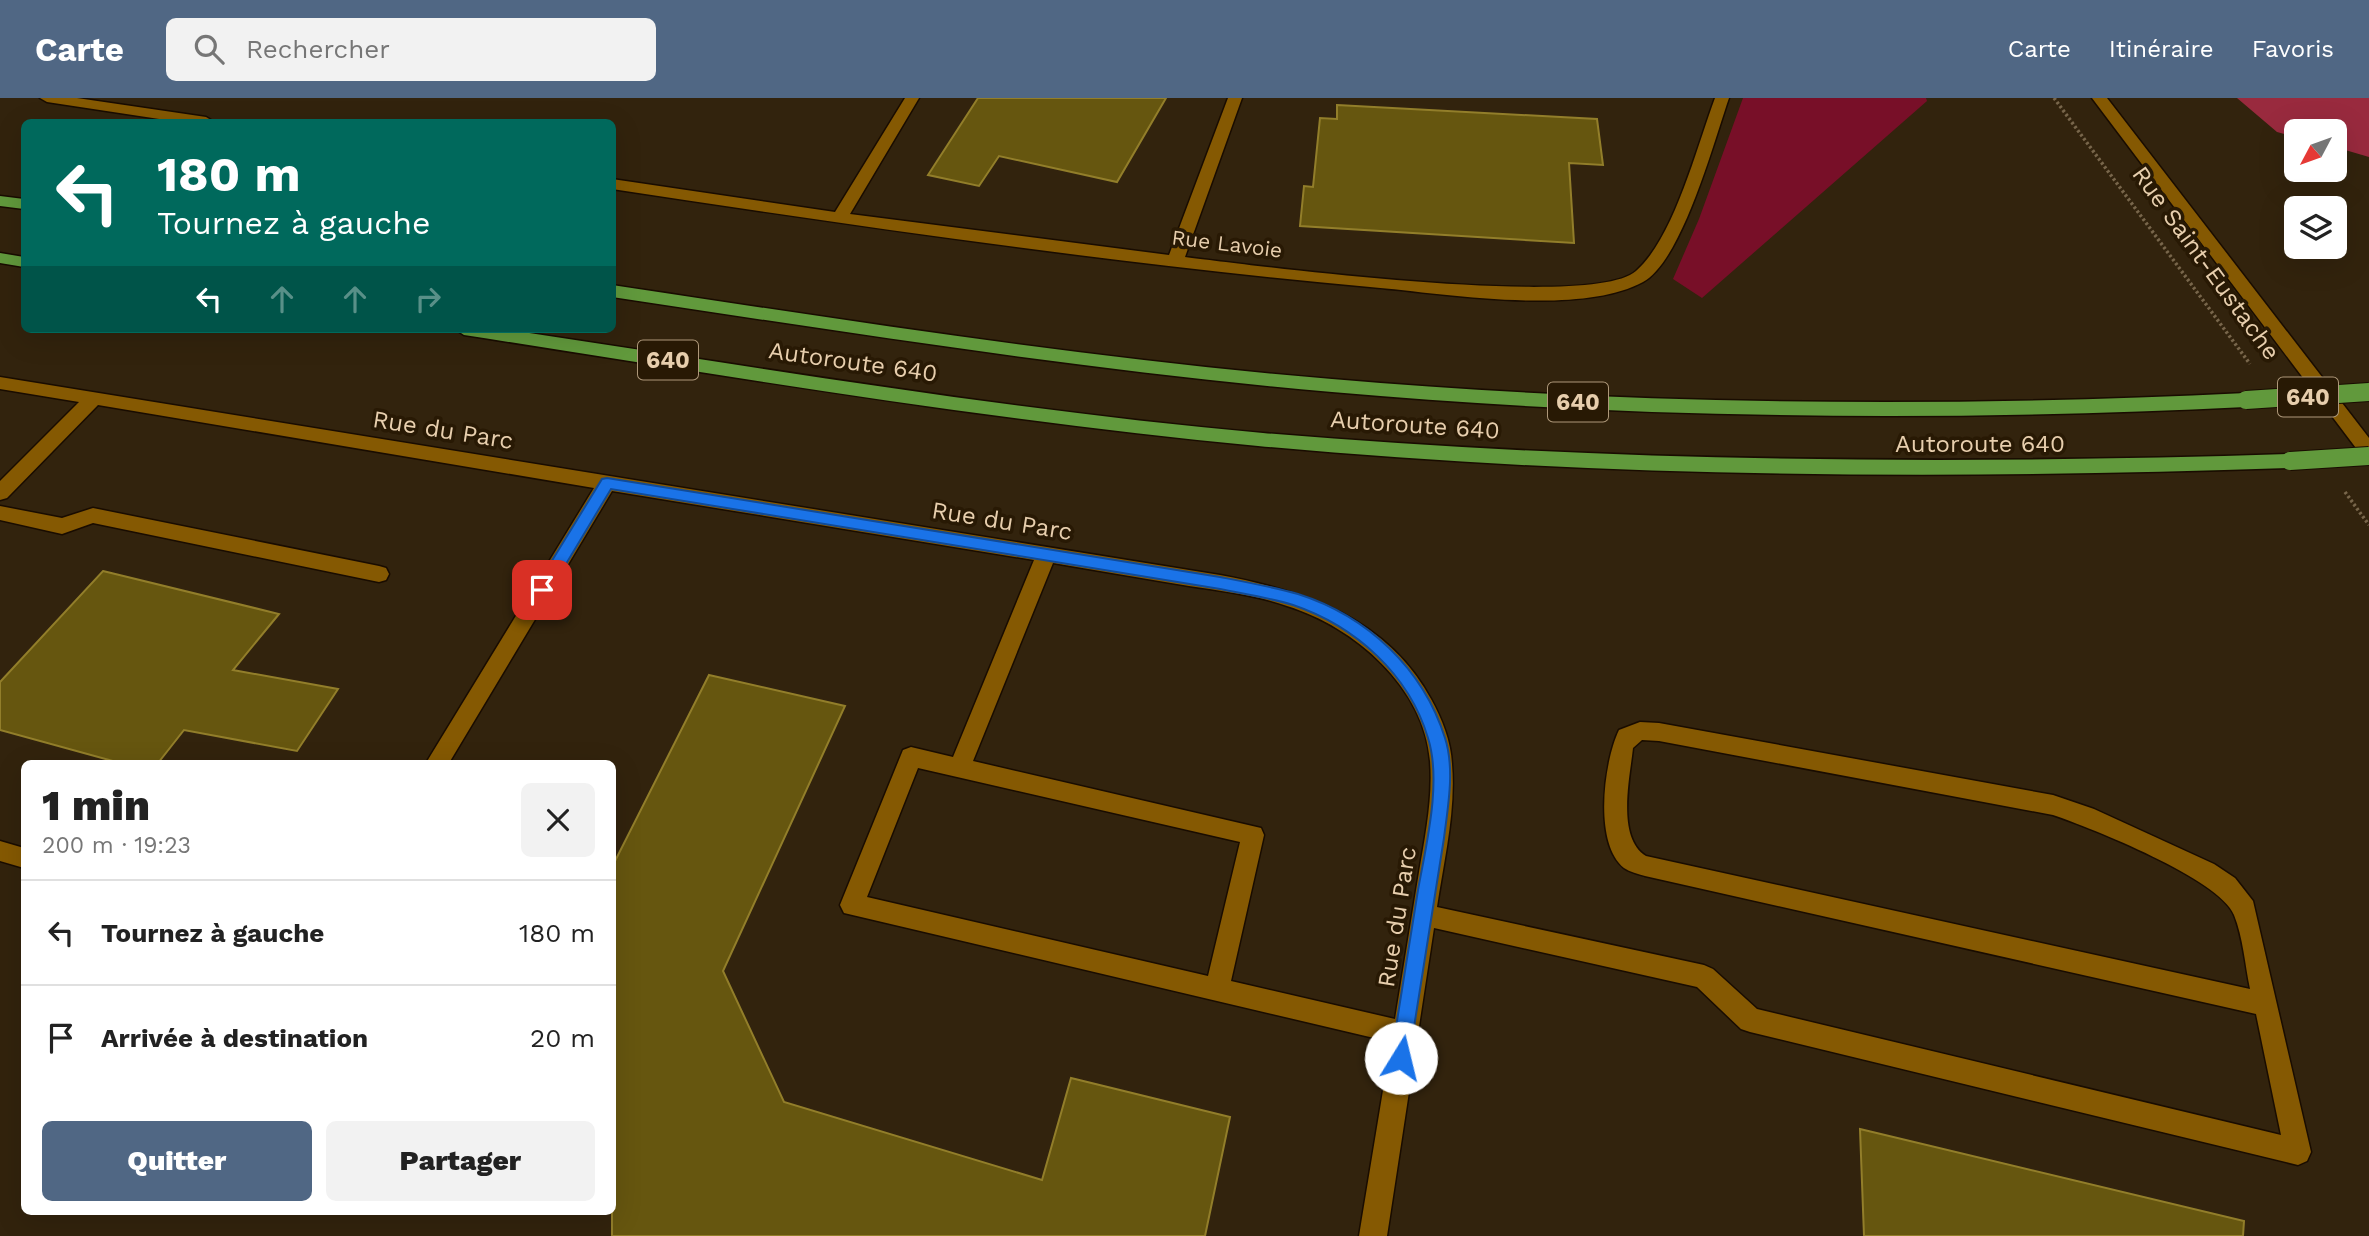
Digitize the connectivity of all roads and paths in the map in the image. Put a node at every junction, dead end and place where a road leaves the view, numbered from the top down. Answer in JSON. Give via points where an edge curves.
{"nodes":[{"id":1,"x":47,"y":98,"type":"edge"},
{"id":2,"x":912,"y":98,"type":"edge"},
{"id":3,"x":1236,"y":98,"type":"edge"},
{"id":4,"x":1722,"y":98,"type":"edge"},
{"id":5,"x":2054,"y":98,"type":"edge"},
{"id":6,"x":2099,"y":98,"type":"edge"},
{"id":7,"x":186,"y":119,"type":"edge"},
{"id":8,"x":616,"y":185,"type":"edge"},
{"id":9,"x":0,"y":201,"type":"edge"},
{"id":10,"x":21,"y":204,"type":"edge"},
{"id":11,"x":840,"y":217,"type":"junction"},
{"id":12,"x":0,"y":258,"type":"edge"},
{"id":13,"x":1175,"y":261,"type":"junction"},
{"id":14,"x":21,"y":262,"type":"edge"},
{"id":15,"x":616,"y":292,"type":"edge"},
{"id":16,"x":491,"y":333,"type":"edge"},
{"id":17,"x":2253,"y":368,"type":"dead end"},
{"id":18,"x":0,"y":383,"type":"edge"},
{"id":19,"x":2369,"y":392,"type":"edge"},
{"id":20,"x":93,"y":399,"type":"junction"},
{"id":21,"x":2369,"y":451,"type":"edge"},
{"id":22,"x":2369,"y":456,"type":"edge"},
{"id":23,"x":607,"y":483,"type":"junction"},
{"id":24,"x":2344,"y":492,"type":"dead end"},
{"id":25,"x":0,"y":494,"type":"edge"},
{"id":26,"x":0,"y":513,"type":"edge"},
{"id":27,"x":2369,"y":525,"type":"edge"},
{"id":28,"x":1046,"y":555,"type":"junction"},
{"id":29,"x":379,"y":574,"type":"dead end"},
{"id":30,"x":439,"y":760,"type":"edge"},
{"id":31,"x":959,"y":768,"type":"junction"},
{"id":32,"x":0,"y":851,"type":"edge"},
{"id":33,"x":21,"y":857,"type":"edge"},
{"id":34,"x":1424,"y":915,"type":"junction"},
{"id":35,"x":1217,"y":990,"type":"junction"},
{"id":36,"x":2265,"y":1004,"type":"junction"},
{"id":37,"x":1405,"y":1033,"type":"junction"},
{"id":38,"x":1373,"y":1236,"type":"edge"}],
"edges":[{"from":1,"to":7,"type":"street"},
{"from":2,"to":11,"type":"street"},
{"from":3,"to":13,"type":"street"},
{"from":4,"to":13,"type":"street","name":"Rue Lavoie","via":[[1662,253],[1639,278],[1624,285],[1577,293],[1443,287]]},
{"from":5,"to":17,"type":"path","name":"Rue Saint-Eustache"},
{"from":6,"to":21,"type":"street","name":"Rue Saint-Eustache"},
{"from":8,"to":11,"type":"street","name":"Rue Lavoie"},
{"from":9,"to":10,"type":"highway"},
{"from":11,"to":13,"type":"street","name":"Rue Lavoie"},
{"from":12,"to":14,"type":"highway"},
{"from":15,"to":19,"type":"highway","name":"Autoroute 640","number":"640","bridge":true,"via":[[1092,360],[1488,397],[1884,409],[2029,408]]},
{"from":16,"to":22,"type":"highway","name":"Autoroute 640","number":"640","bridge":true,"via":[[1035,414],[1374,447],[1621,462],[1864,469],[2081,468]]},
{"from":18,"to":20,"type":"street","name":"Rue du Parc"},
{"from":20,"to":23,"type":"street","name":"Rue du Parc"},
{"from":20,"to":25,"type":"street"},
{"from":23,"to":28,"type":"street","name":"Rue du Parc"},
{"from":23,"to":30,"type":"street"},
{"from":24,"to":27,"type":"path"},
{"from":26,"to":29,"type":"street","via":[[62,526],[93,515]]},
{"from":28,"to":31,"type":"street"},
{"from":28,"to":34,"type":"street","name":"Rue du Parc","via":[[1297,600],[1376,644],[1415,690],[1437,738],[1440,800]]},
{"from":31,"to":35,"type":"street","via":[[1253,835]]},
{"from":31,"to":35,"type":"street","via":[[911,757],[852,905]]},
{"from":32,"to":33,"type":"street"},
{"from":34,"to":36,"type":"street","via":[[1704,977],[1750,1020],[2298,1152]]},
{"from":34,"to":37,"type":"street","name":"Rue du Parc"},
{"from":35,"to":37,"type":"street"},
{"from":36,"to":36,"type":"street","via":[[1672,873],[1632,860],[1619,845],[1616,828],[1622,748],[1627,737],[1640,731],[1659,732],[2053,805],[2085,816],[2227,886],[2245,909]]},
{"from":37,"to":38,"type":"street","name":"Rue du Parc"}]}
